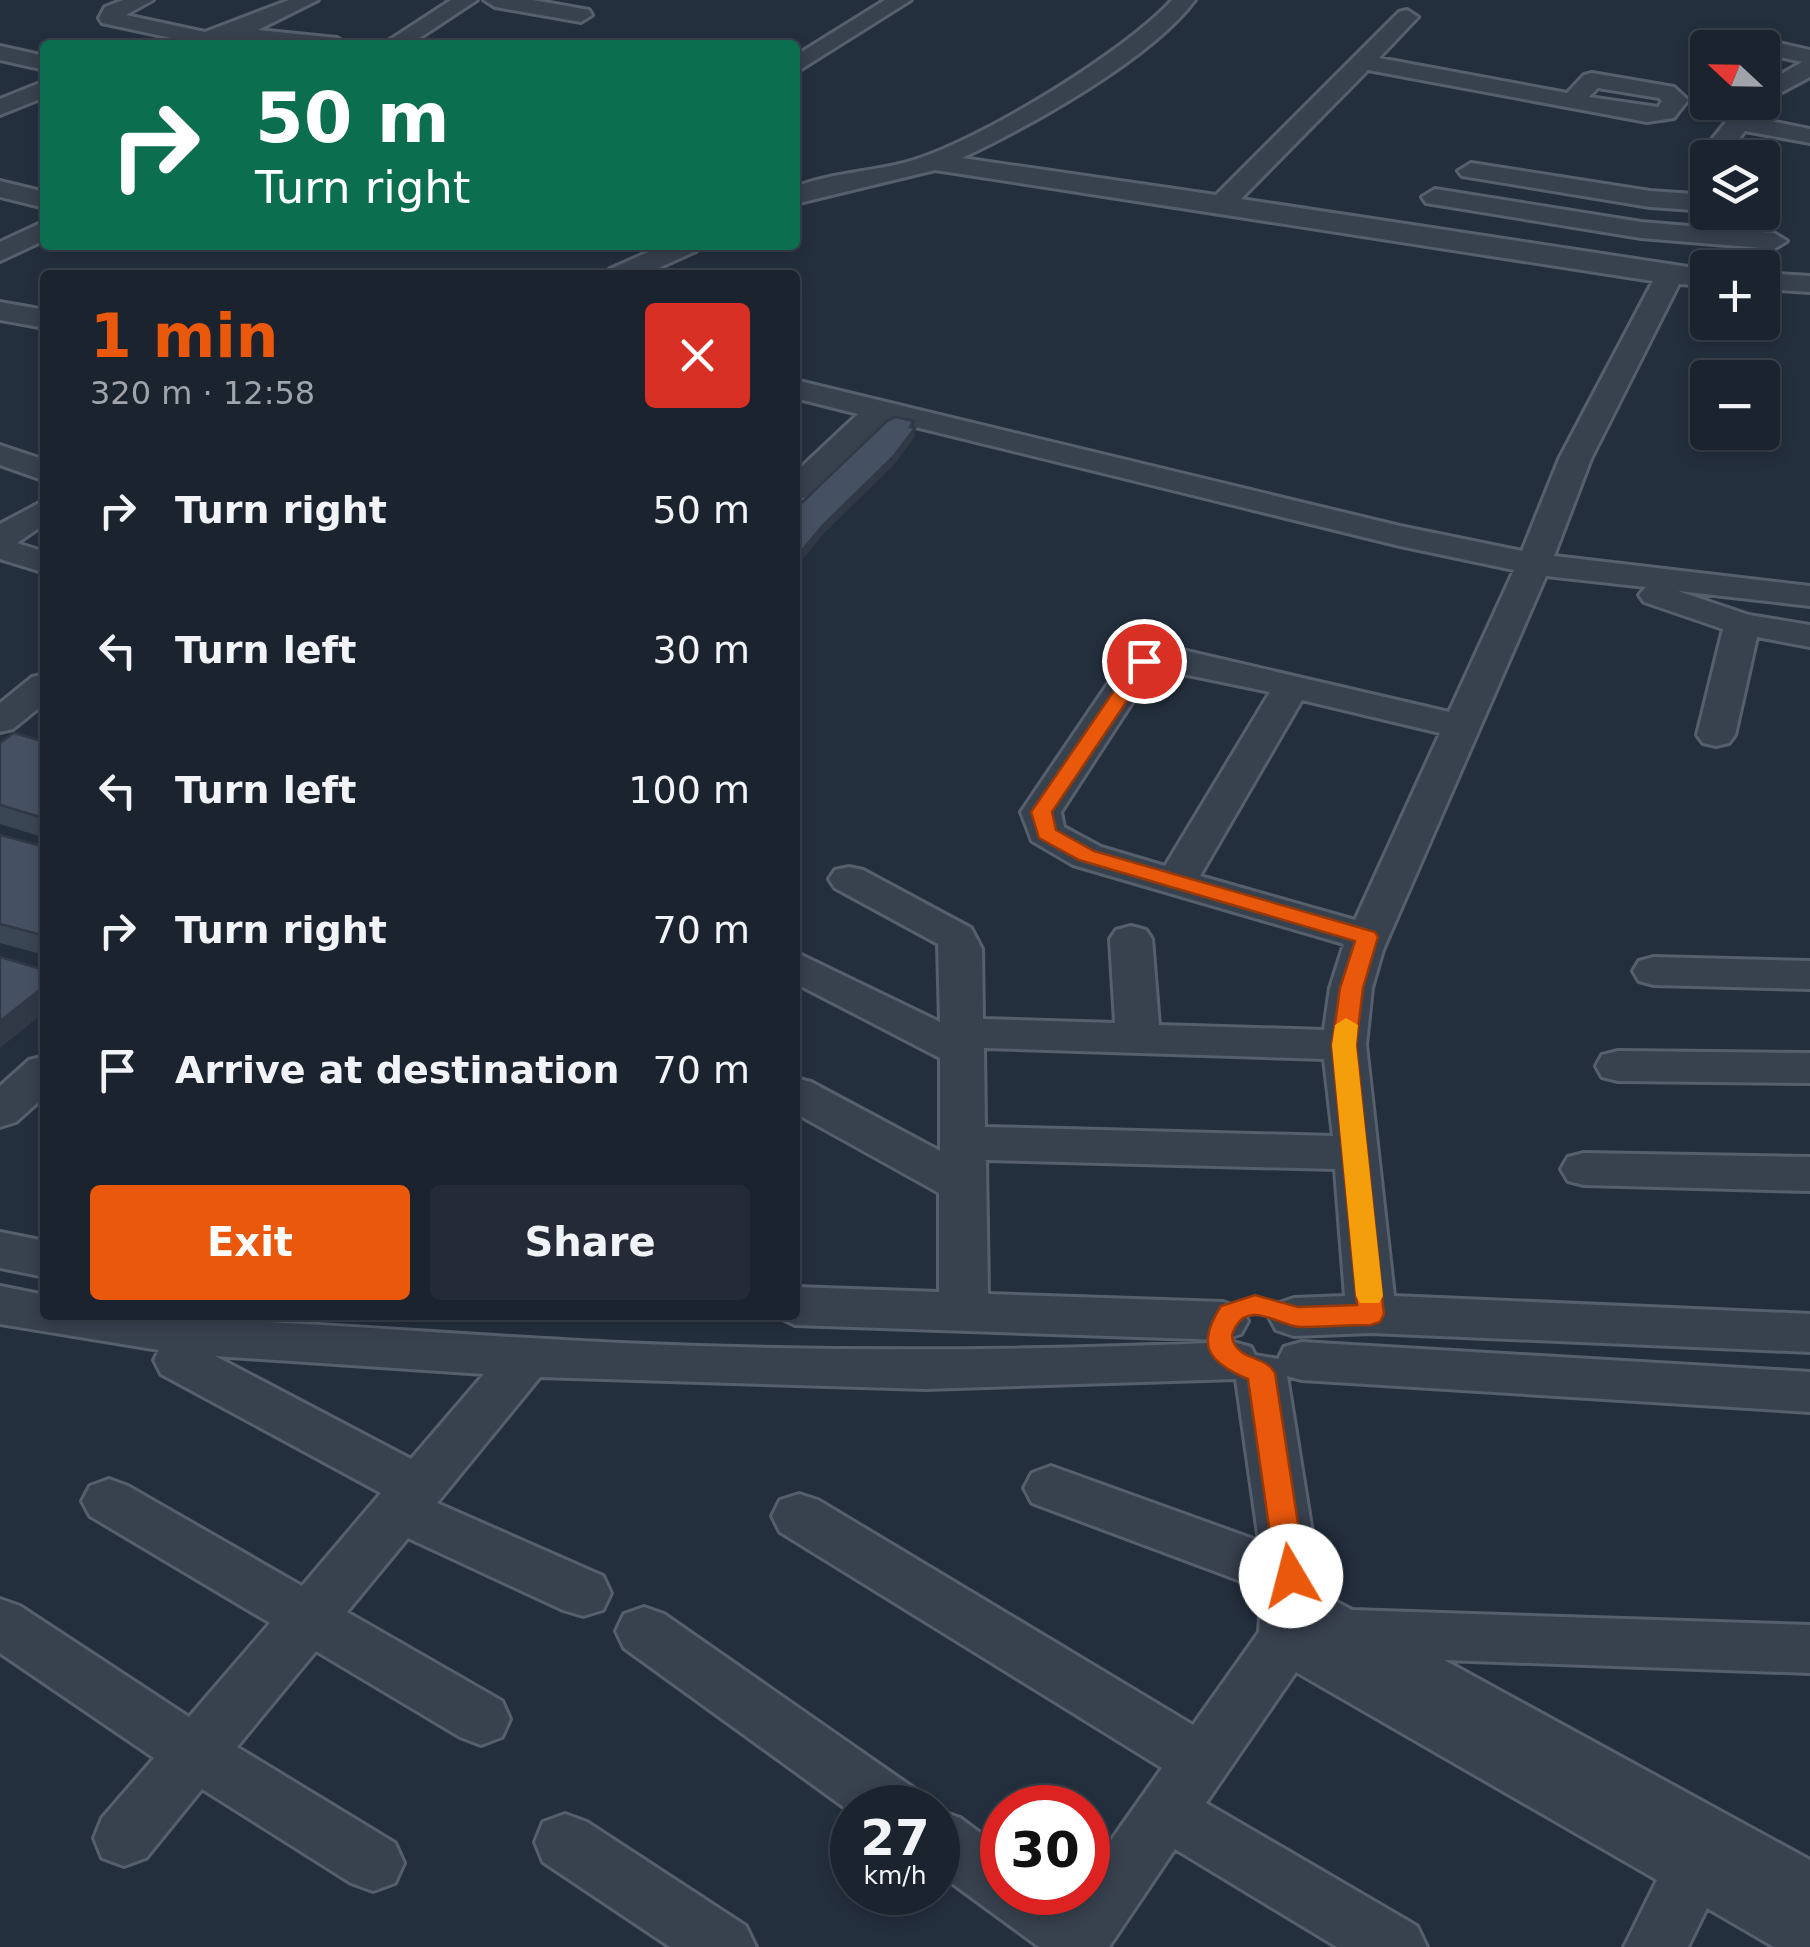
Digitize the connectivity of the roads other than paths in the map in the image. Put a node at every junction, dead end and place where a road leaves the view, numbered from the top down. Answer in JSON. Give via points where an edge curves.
{"nodes":[{"id":1,"x":142,"y":0,"type":"edge"},
{"id":2,"x":307,"y":0,"type":"edge"},
{"id":3,"x":466,"y":0,"type":"edge"},
{"id":4,"x":495,"y":0,"type":"edge"},
{"id":5,"x":900,"y":0,"type":"edge"},
{"id":6,"x":1184,"y":0,"type":"edge"},
{"id":7,"x":581,"y":15,"type":"dead end"},
{"id":8,"x":1407,"y":17,"type":"dead end"},
{"id":9,"x":236,"y":31,"type":"junction"},
{"id":10,"x":207,"y":39,"type":"junction"},
{"id":11,"x":202,"y":40,"type":"edge"},
{"id":12,"x":280,"y":40,"type":"edge"},
{"id":13,"x":400,"y":40,"type":"edge"},
{"id":14,"x":1382,"y":42,"type":"junction"},
{"id":15,"x":1780,"y":50,"type":"edge"},
{"id":16,"x":0,"y":53,"type":"edge"},
{"id":17,"x":1810,"y":57,"type":"edge"},
{"id":18,"x":40,"y":62,"type":"edge"},
{"id":19,"x":1362,"y":62,"type":"junction"},
{"id":20,"x":1497,"y":62,"type":"dead end"},
{"id":21,"x":800,"y":63,"type":"edge"},
{"id":22,"x":1810,"y":67,"type":"edge"},
{"id":23,"x":1549,"y":72,"type":"dead end"},
{"id":24,"x":1780,"y":84,"type":"edge"},
{"id":25,"x":40,"y":90,"type":"edge"},
{"id":26,"x":1529,"y":93,"type":"junction"},
{"id":27,"x":1572,"y":101,"type":"dead end"},
{"id":28,"x":1780,"y":107,"type":"edge"},
{"id":29,"x":0,"y":110,"type":"edge"},
{"id":30,"x":1810,"y":113,"type":"edge"},
{"id":31,"x":30,"y":120,"type":"dead end"},
{"id":32,"x":1742,"y":120,"type":"edge"},
{"id":33,"x":1676,"y":130,"type":"dead end"},
{"id":34,"x":1810,"y":136,"type":"edge"},
{"id":35,"x":1698,"y":140,"type":"edge"},
{"id":36,"x":1725,"y":140,"type":"edge"},
{"id":37,"x":1780,"y":140,"type":"edge"},
{"id":38,"x":934,"y":162,"type":"junction"},
{"id":39,"x":1472,"y":171,"type":"dead end"},
{"id":40,"x":0,"y":188,"type":"edge"},
{"id":41,"x":1646,"y":190,"type":"junction"},
{"id":42,"x":800,"y":194,"type":"edge"},
{"id":43,"x":1435,"y":197,"type":"dead end"},
{"id":44,"x":40,"y":199,"type":"edge"},
{"id":45,"x":1690,"y":199,"type":"edge"},
{"id":46,"x":1222,"y":204,"type":"junction"},
{"id":47,"x":1640,"y":230,"type":"junction"},
{"id":48,"x":40,"y":232,"type":"edge"},
{"id":49,"x":1774,"y":241,"type":"dead end"},
{"id":50,"x":675,"y":250,"type":"edge"},
{"id":51,"x":0,"y":253,"type":"edge"},
{"id":52,"x":1624,"y":268,"type":"junction"},
{"id":53,"x":631,"y":270,"type":"edge"},
{"id":54,"x":1670,"y":275,"type":"junction"},
{"id":55,"x":1690,"y":277,"type":"edge"},
{"id":56,"x":1780,"y":282,"type":"edge"},
{"id":57,"x":1810,"y":284,"type":"edge"},
{"id":58,"x":0,"y":311,"type":"edge"},
{"id":59,"x":40,"y":319,"type":"edge"},
{"id":60,"x":800,"y":389,"type":"edge"},
{"id":61,"x":880,"y":410,"type":"junction"},
{"id":62,"x":800,"y":445,"type":"edge"},
{"id":63,"x":835,"y":452,"type":"junction"},
{"id":64,"x":0,"y":454,"type":"edge"},
{"id":65,"x":40,"y":470,"type":"edge"},
{"id":66,"x":800,"y":485,"type":"edge"},
{"id":67,"x":40,"y":513,"type":"edge"},
{"id":68,"x":0,"y":538,"type":"edge"},
{"id":69,"x":0,"y":548,"type":"edge"},
{"id":70,"x":40,"y":562,"type":"edge"},
{"id":71,"x":1534,"y":564,"type":"junction"},
{"id":72,"x":1616,"y":573,"type":"junction"},
{"id":73,"x":1810,"y":596,"type":"edge"},
{"id":74,"x":1742,"y":624,"type":"junction"},
{"id":75,"x":1810,"y":636,"type":"edge"},
{"id":76,"x":1292,"y":686,"type":"junction"},
{"id":77,"x":40,"y":689,"type":"edge"},
{"id":78,"x":0,"y":721,"type":"edge"},
{"id":79,"x":1460,"y":726,"type":"junction"},
{"id":80,"x":1716,"y":735,"type":"dead end"},
{"id":81,"x":849,"y":879,"type":"dead end"},
{"id":82,"x":1176,"y":882,"type":"junction"},
{"id":83,"x":1367,"y":937,"type":"junction"},
{"id":84,"x":1131,"y":938,"type":"dead end"},
{"id":85,"x":800,"y":968,"type":"edge"},
{"id":86,"x":1654,"y":970,"type":"dead end"},
{"id":87,"x":1810,"y":975,"type":"edge"},
{"id":88,"x":1138,"y":1038,"type":"junction"},
{"id":89,"x":962,"y":1042,"type":"junction"},
{"id":90,"x":1344,"y":1045,"type":"junction"},
{"id":91,"x":1618,"y":1066,"type":"dead end"},
{"id":92,"x":1810,"y":1068,"type":"edge"},
{"id":93,"x":40,"y":1077,"type":"edge"},
{"id":94,"x":800,"y":1095,"type":"edge"},
{"id":95,"x":14,"y":1106,"type":"edge"},
{"id":96,"x":1358,"y":1154,"type":"junction"},
{"id":97,"x":962,"y":1164,"type":"junction"},
{"id":98,"x":1584,"y":1170,"type":"dead end"},
{"id":99,"x":1810,"y":1174,"type":"edge"},
{"id":100,"x":0,"y":1250,"type":"edge"},
{"id":101,"x":40,"y":1257,"type":"edge"},
{"id":102,"x":800,"y":1306,"type":"edge"},
{"id":103,"x":964,"y":1312,"type":"junction"},
{"id":104,"x":1371,"y":1314,"type":"junction"},
{"id":105,"x":54,"y":1320,"type":"edge"},
{"id":106,"x":1810,"y":1333,"type":"edge"},
{"id":107,"x":1262,"y":1347,"type":"junction"},
{"id":108,"x":527,"y":1358,"type":"junction"},
{"id":109,"x":179,"y":1360,"type":"dead end"},
{"id":110,"x":1810,"y":1392,"type":"edge"},
{"id":111,"x":1051,"y":1488,"type":"dead end"},
{"id":112,"x":409,"y":1499,"type":"junction"},
{"id":113,"x":110,"y":1501,"type":"dead end"},
{"id":114,"x":799,"y":1516,"type":"dead end"},
{"id":115,"x":583,"y":1593,"type":"dead end"},
{"id":116,"x":1290,"y":1606,"type":"junction"},
{"id":117,"x":308,"y":1618,"type":"junction"},
{"id":118,"x":0,"y":1623,"type":"edge"},
{"id":119,"x":644,"y":1631,"type":"dead end"},
{"id":120,"x":1345,"y":1632,"type":"junction"},
{"id":121,"x":1810,"y":1649,"type":"edge"},
{"id":122,"x":481,"y":1719,"type":"dead end"},
{"id":123,"x":195,"y":1753,"type":"junction"},
{"id":124,"x":1200,"y":1760,"type":"junction"},
{"id":125,"x":862,"y":1785,"type":"edge"},
{"id":126,"x":1165,"y":1811,"type":"junction"},
{"id":127,"x":124,"y":1838,"type":"dead end"},
{"id":128,"x":565,"y":1842,"type":"dead end"},
{"id":129,"x":1810,"y":1854,"type":"edge"},
{"id":130,"x":1716,"y":1860,"type":"junction"},
{"id":131,"x":372,"y":1862,"type":"dead end"},
{"id":132,"x":1810,"y":1892,"type":"edge"},
{"id":133,"x":1042,"y":1915,"type":"edge"},
{"id":134,"x":1810,"y":1934,"type":"edge"},
{"id":135,"x":1075,"y":1942,"type":"edge"},
{"id":136,"x":724,"y":1947,"type":"edge"},
{"id":137,"x":1395,"y":1947,"type":"edge"},
{"id":138,"x":1656,"y":1947,"type":"edge"}],
"edges":[{"from":1,"to":10,"type":"street","via":[[110,18]]},
{"from":2,"to":9,"type":"street"},
{"from":3,"to":13,"type":"street"},
{"from":4,"to":7,"type":"street"},
{"from":5,"to":21,"type":"street"},
{"from":6,"to":38,"type":"street","via":[[1175,16],[1141,41]]},
{"from":8,"to":14,"type":"street"},
{"from":9,"to":10,"type":"street"},
{"from":9,"to":12,"type":"street"},
{"from":10,"to":11,"type":"street"},
{"from":14,"to":19,"type":"street"},
{"from":14,"to":20,"type":"street"},
{"from":15,"to":17,"type":"street"},
{"from":16,"to":18,"type":"street"},
{"from":19,"to":26,"type":"street"},
{"from":19,"to":46,"type":"street"},
{"from":22,"to":24,"type":"street"},
{"from":23,"to":26,"type":"street"},
{"from":25,"to":29,"type":"street"},
{"from":26,"to":27,"type":"street"},
{"from":28,"to":30,"type":"street"},
{"from":29,"to":31,"type":"street"},
{"from":32,"to":36,"type":"street"},
{"from":33,"to":35,"type":"street"},
{"from":34,"to":37,"type":"street"},
{"from":38,"to":42,"type":"street"},
{"from":38,"to":46,"type":"street"},
{"from":39,"to":41,"type":"street"},
{"from":40,"to":44,"type":"street"},
{"from":41,"to":45,"type":"street"},
{"from":41,"to":47,"type":"street"},
{"from":43,"to":47,"type":"street"},
{"from":46,"to":52,"type":"street"},
{"from":47,"to":49,"type":"street"},
{"from":47,"to":52,"type":"street"},
{"from":48,"to":51,"type":"street"},
{"from":50,"to":53,"type":"street"},
{"from":52,"to":54,"type":"street"},
{"from":54,"to":55,"type":"street"},
{"from":54,"to":71,"type":"street","via":[[1575,459]]},
{"from":56,"to":57,"type":"street"},
{"from":58,"to":59,"type":"street"},
{"from":60,"to":61,"type":"street"},
{"from":61,"to":63,"type":"street"},
{"from":61,"to":71,"type":"street"},
{"from":62,"to":63,"type":"street"},
{"from":63,"to":66,"type":"street"},
{"from":64,"to":65,"type":"street"},
{"from":67,"to":68,"type":"street"},
{"from":69,"to":70,"type":"street"},
{"from":71,"to":72,"type":"street"},
{"from":71,"to":79,"type":"street"},
{"from":72,"to":73,"type":"street"},
{"from":72,"to":74,"type":"street","via":[[1671,602]]},
{"from":74,"to":75,"type":"street"},
{"from":74,"to":80,"type":"street"},
{"from":76,"to":79,"type":"street"},
{"from":76,"to":82,"type":"street"},
{"from":76,"to":82,"type":"street","via":[[1178,660],[1144,661],[1041,812],[1046,834],[1058,843]]},
{"from":77,"to":78,"type":"street"},
{"from":79,"to":83,"type":"street"},
{"from":81,"to":89,"type":"street","via":[[956,936]]},
{"from":82,"to":83,"type":"street"},
{"from":83,"to":90,"type":"street","via":[[1351,988]]},
{"from":84,"to":88,"type":"street"},
{"from":85,"to":89,"type":"street"},
{"from":86,"to":87,"type":"street"},
{"from":88,"to":89,"type":"street"},
{"from":88,"to":90,"type":"street"},
{"from":89,"to":97,"type":"street"},
{"from":90,"to":96,"type":"street"},
{"from":91,"to":92,"type":"street"},
{"from":93,"to":95,"type":"street"},
{"from":94,"to":97,"type":"street"},
{"from":96,"to":97,"type":"street"},
{"from":96,"to":104,"type":"street"},
{"from":97,"to":103,"type":"street"},
{"from":98,"to":99,"type":"street"},
{"from":100,"to":101,"type":"street"},
{"from":102,"to":103,"type":"street"},
{"from":103,"to":107,"type":"street"},
{"from":104,"to":106,"type":"street"},
{"from":104,"to":107,"type":"street"},
{"from":105,"to":108,"type":"street"},
{"from":107,"to":108,"type":"street","via":[[873,1369]]},
{"from":107,"to":110,"type":"street"},
{"from":107,"to":116,"type":"street"},
{"from":108,"to":112,"type":"street"},
{"from":109,"to":112,"type":"street"},
{"from":111,"to":116,"type":"street"},
{"from":112,"to":115,"type":"street"},
{"from":112,"to":117,"type":"street"},
{"from":113,"to":117,"type":"street"},
{"from":114,"to":124,"type":"street"},
{"from":116,"to":120,"type":"street"},
{"from":116,"to":124,"type":"street"},
{"from":116,"to":130,"type":"street"},
{"from":117,"to":122,"type":"street"},
{"from":117,"to":123,"type":"street"},
{"from":118,"to":123,"type":"street"},
{"from":119,"to":125,"type":"street"},
{"from":120,"to":121,"type":"street"},
{"from":120,"to":130,"type":"street"},
{"from":123,"to":127,"type":"street"},
{"from":123,"to":131,"type":"street"},
{"from":124,"to":126,"type":"street"},
{"from":126,"to":135,"type":"street"},
{"from":126,"to":137,"type":"street"},
{"from":128,"to":136,"type":"street"},
{"from":129,"to":130,"type":"street"},
{"from":130,"to":132,"type":"street"},
{"from":130,"to":134,"type":"street"},
{"from":130,"to":138,"type":"street"},
{"from":133,"to":135,"type":"street"}]}
